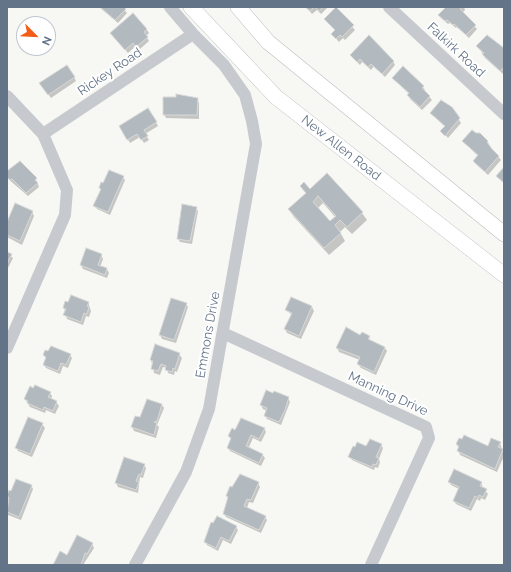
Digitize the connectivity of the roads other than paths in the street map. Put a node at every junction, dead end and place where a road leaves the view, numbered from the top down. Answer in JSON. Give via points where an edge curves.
{"nodes":[{"id":1,"x":170,"y":7,"type":"edge"},
{"id":2,"x":190,"y":7,"type":"edge"},
{"id":3,"x":238,"y":7,"type":"edge"},
{"id":4,"x":389,"y":7,"type":"edge"},
{"id":5,"x":193,"y":34,"type":"junction"},
{"id":6,"x":7,"y":96,"type":"edge"},
{"id":7,"x":504,"y":114,"type":"edge"},
{"id":8,"x":43,"y":134,"type":"junction"},
{"id":9,"x":504,"y":234,"type":"edge"},
{"id":10,"x":504,"y":275,"type":"edge"},
{"id":11,"x":223,"y":333,"type":"junction"},
{"id":12,"x":7,"y":348,"type":"edge"},
{"id":13,"x":135,"y":565,"type":"edge"},
{"id":14,"x":372,"y":565,"type":"edge"}],
"edges":[{"from":1,"to":5,"type":"street","name":"Emmons Drive"},
{"from":2,"to":10,"type":"main road","name":"New Allen Road","via":[[276,97]]},
{"from":3,"to":9,"type":"main road","via":[[268,42]]},
{"from":4,"to":7,"type":"street","name":"Falkirk Road"},
{"from":5,"to":8,"type":"street","name":"Rickey Road"},
{"from":5,"to":11,"type":"street","name":"Emmons Drive","via":[[224,65],[245,96],[256,144]]},
{"from":6,"to":8,"type":"street"},
{"from":8,"to":12,"type":"street","via":[[67,190],[65,215]]},
{"from":11,"to":13,"type":"street","name":"Emmons Drive","via":[[209,409],[186,472]]},
{"from":11,"to":14,"type":"street","name":"Manning Drive","via":[[426,427],[429,438]]}]}
